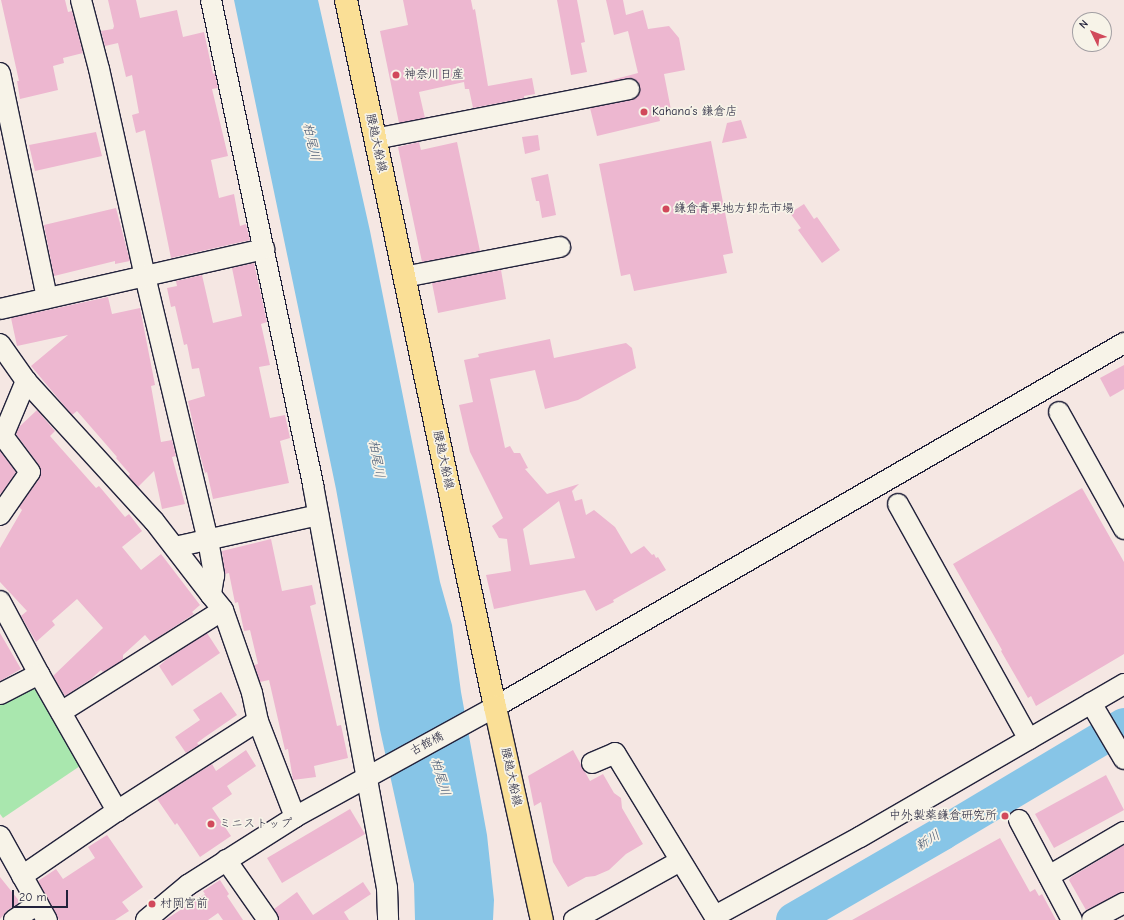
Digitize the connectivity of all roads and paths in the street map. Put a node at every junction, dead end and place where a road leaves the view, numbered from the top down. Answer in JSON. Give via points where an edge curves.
{"nodes":[{"id":1,"x":81,"y":0,"type":"edge"},
{"id":2,"x":211,"y":0,"type":"edge"},
{"id":3,"x":346,"y":0,"type":"edge"},
{"id":4,"x":0,"y":74,"type":"edge"},
{"id":5,"x":629,"y":88,"type":"dead end"},
{"id":6,"x":375,"y":140,"type":"junction"},
{"id":7,"x":560,"y":247,"type":"dead end"},
{"id":8,"x":264,"y":250,"type":"junction"},
{"id":9,"x":145,"y":276,"type":"junction"},
{"id":10,"x":404,"y":277,"type":"junction"},
{"id":11,"x":47,"y":298,"type":"junction"},
{"id":12,"x":0,"y":309,"type":"edge"},
{"id":13,"x":1124,"y":343,"type":"edge"},
{"id":14,"x":0,"y":344,"type":"edge"},
{"id":15,"x":26,"y":381,"type":"junction"},
{"id":16,"x":1059,"y":412,"type":"dead end"},
{"id":17,"x":898,"y":504,"type":"dead end"},
{"id":18,"x":0,"y":515,"type":"edge"},
{"id":19,"x":318,"y":515,"type":"junction"},
{"id":20,"x":1124,"y":529,"type":"edge"},
{"id":21,"x":208,"y":540,"type":"junction"},
{"id":22,"x":175,"y":547,"type":"junction"},
{"id":23,"x":0,"y":601,"type":"edge"},
{"id":24,"x":217,"y":602,"type":"junction"},
{"id":25,"x":39,"y":674,"type":"junction"},
{"id":26,"x":1124,"y":684,"type":"edge"},
{"id":27,"x":0,"y":694,"type":"edge"},
{"id":28,"x":1091,"y":703,"type":"junction"},
{"id":29,"x":496,"y":707,"type":"junction"},
{"id":30,"x":61,"y":712,"type":"junction"},
{"id":31,"x":258,"y":721,"type":"junction"},
{"id":32,"x":1029,"y":739,"type":"junction"},
{"id":33,"x":1124,"y":759,"type":"edge"},
{"id":34,"x":592,"y":764,"type":"dead end"},
{"id":35,"x":373,"y":773,"type":"junction"},
{"id":36,"x":117,"y":810,"type":"junction"},
{"id":37,"x":295,"y":817,"type":"junction"},
{"id":38,"x":1019,"y":820,"type":"dead end"},
{"id":39,"x":1124,"y":832,"type":"edge"},
{"id":40,"x":0,"y":836,"type":"edge"},
{"id":41,"x":226,"y":860,"type":"junction"},
{"id":42,"x":680,"y":861,"type":"junction"},
{"id":43,"x":22,"y":876,"type":"junction"},
{"id":44,"x":1049,"y":876,"type":"junction"},
{"id":45,"x":1124,"y":903,"type":"edge"},
{"id":46,"x":42,"y":912,"type":"edge"},
{"id":47,"x":151,"y":918,"type":"edge"},
{"id":48,"x":716,"y":918,"type":"edge"},
{"id":49,"x":14,"y":920,"type":"edge"},
{"id":50,"x":268,"y":920,"type":"edge"},
{"id":51,"x":388,"y":920,"type":"edge"},
{"id":52,"x":542,"y":920,"type":"edge"},
{"id":53,"x":574,"y":920,"type":"edge"},
{"id":54,"x":1072,"y":920,"type":"edge"},
{"id":55,"x":1092,"y":920,"type":"edge"}],
"edges":[{"from":1,"to":9,"type":"street","via":[[101,77]]},
{"from":2,"to":8,"type":"street"},
{"from":3,"to":6,"type":"main road","name":"腰越大船線"},
{"from":4,"to":11,"type":"street"},
{"from":5,"to":6,"type":"street"},
{"from":6,"to":10,"type":"main road","name":"腰越大船線"},
{"from":7,"to":10,"type":"street"},
{"from":8,"to":9,"type":"street"},
{"from":8,"to":19,"type":"street"},
{"from":9,"to":11,"type":"street"},
{"from":9,"to":21,"type":"street"},
{"from":10,"to":29,"type":"main road","name":"腰越大船線"},
{"from":11,"to":12,"type":"street"},
{"from":13,"to":29,"type":"street","name":"古館橋"},
{"from":14,"to":15,"type":"street"},
{"from":15,"to":18,"type":"street","via":[[3,436],[30,472]]},
{"from":15,"to":22,"type":"street"},
{"from":16,"to":20,"type":"street"},
{"from":17,"to":32,"type":"street"},
{"from":19,"to":21,"type":"street"},
{"from":19,"to":35,"type":"street"},
{"from":21,"to":22,"type":"street"},
{"from":21,"to":24,"type":"street"},
{"from":22,"to":24,"type":"street"},
{"from":23,"to":25,"type":"street"},
{"from":24,"to":30,"type":"street"},
{"from":24,"to":31,"type":"street","via":[[252,693]]},
{"from":25,"to":27,"type":"street"},
{"from":25,"to":30,"type":"street"},
{"from":26,"to":28,"type":"street"},
{"from":28,"to":32,"type":"street"},
{"from":28,"to":33,"type":"street"},
{"from":29,"to":35,"type":"street","name":"古館橋"},
{"from":29,"to":52,"type":"main road","name":"腰越大船線"},
{"from":30,"to":36,"type":"street"},
{"from":31,"to":36,"type":"street"},
{"from":31,"to":37,"type":"street"},
{"from":32,"to":48,"type":"street"},
{"from":34,"to":42,"type":"street","via":[[615,753]]},
{"from":35,"to":37,"type":"street","name":"古館橋"},
{"from":35,"to":51,"type":"street","via":[[387,888]]},
{"from":36,"to":43,"type":"street"},
{"from":37,"to":41,"type":"street","name":"古館橋"},
{"from":38,"to":44,"type":"street"},
{"from":39,"to":44,"type":"street"},
{"from":40,"to":43,"type":"street"},
{"from":41,"to":47,"type":"street","name":"古館橋","via":[[188,885]]},
{"from":41,"to":50,"type":"street"},
{"from":42,"to":48,"type":"street"},
{"from":42,"to":53,"type":"street"},
{"from":43,"to":46,"type":"street"},
{"from":44,"to":54,"type":"street"},
{"from":45,"to":55,"type":"street"},
{"from":46,"to":49,"type":"street"}]}
